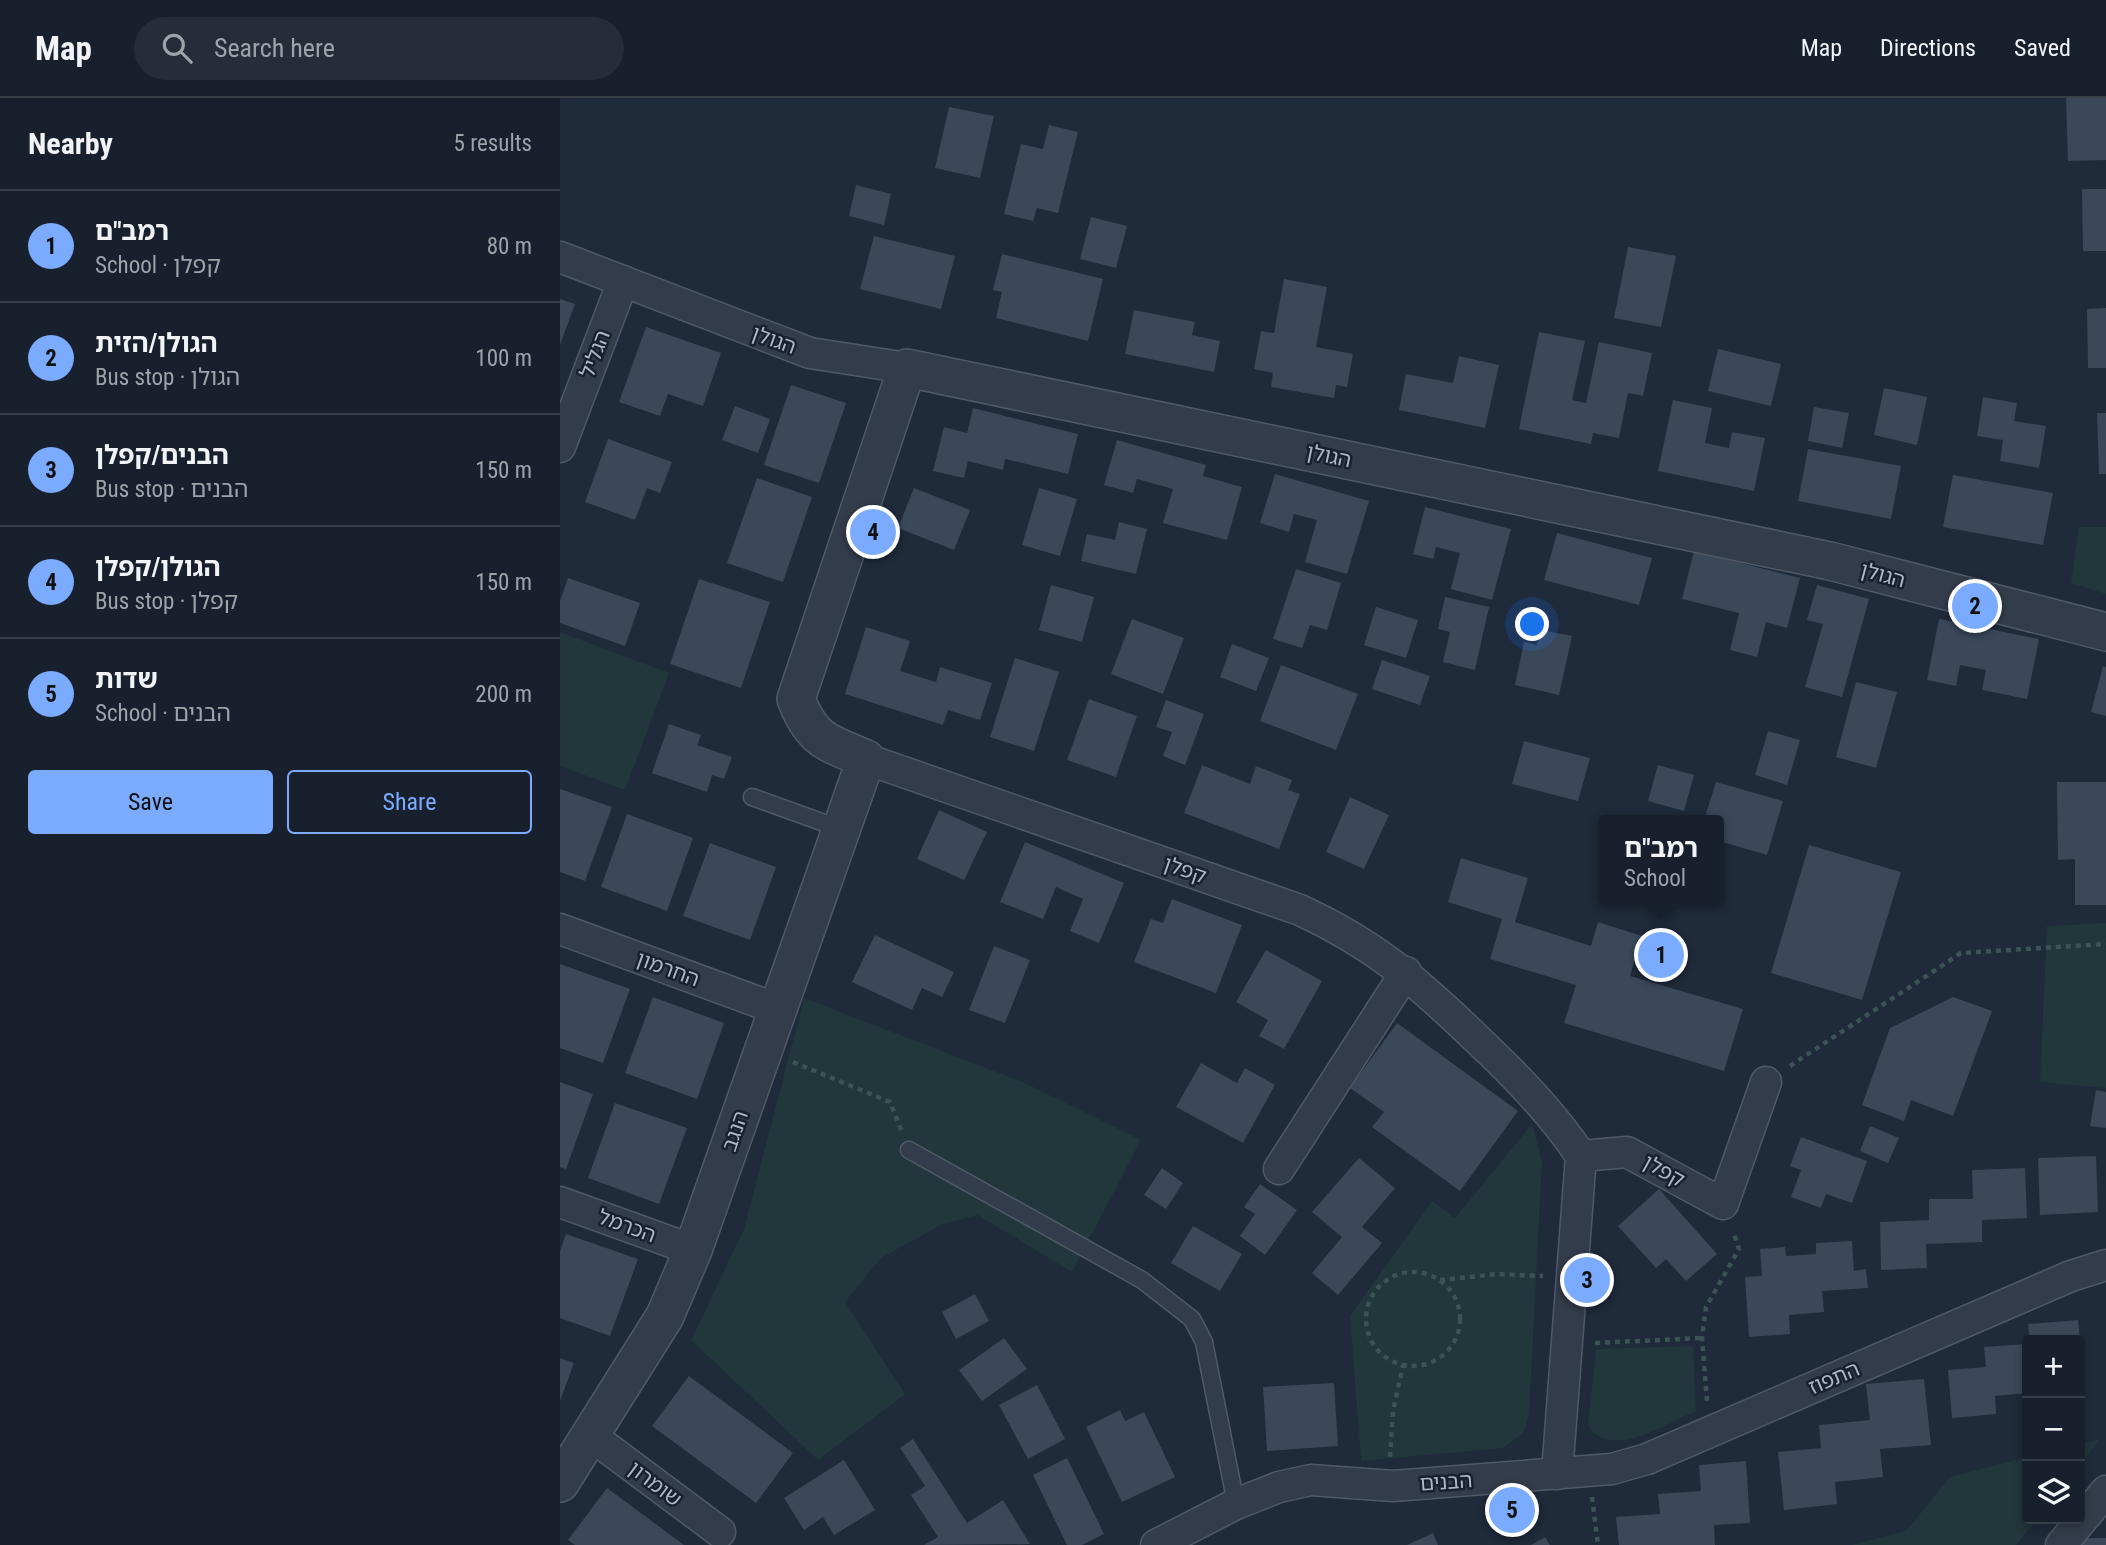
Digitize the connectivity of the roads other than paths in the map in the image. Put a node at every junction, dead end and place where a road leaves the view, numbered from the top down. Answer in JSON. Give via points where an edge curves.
{"nodes":[{"id":1,"x":560,"y":257,"type":"edge"},
{"id":2,"x":623,"y":281,"type":"junction"},
{"id":3,"x":907,"y":368,"type":"junction"},
{"id":4,"x":563,"y":433,"type":"edge"},
{"id":5,"x":2106,"y":632,"type":"edge"},
{"id":6,"x":866,"y":759,"type":"junction"},
{"id":7,"x":752,"y":797,"type":"dead end"},
{"id":8,"x":841,"y":829,"type":"junction"},
{"id":9,"x":560,"y":929,"type":"edge"},
{"id":10,"x":1406,"y":972,"type":"junction"},
{"id":11,"x":777,"y":1009,"type":"junction"},
{"id":12,"x":1766,"y":1082,"type":"road end"},
{"id":13,"x":909,"y":1150,"type":"road end"},
{"id":14,"x":1581,"y":1156,"type":"junction"},
{"id":15,"x":1279,"y":1169,"type":"dead end"},
{"id":16,"x":560,"y":1202,"type":"edge"},
{"id":17,"x":693,"y":1250,"type":"junction"},
{"id":18,"x":2106,"y":1265,"type":"edge"},
{"id":19,"x":590,"y":1435,"type":"junction"},
{"id":20,"x":562,"y":1474,"type":"edge"},
{"id":21,"x":1557,"y":1474,"type":"junction"},
{"id":22,"x":2106,"y":1491,"type":"edge"},
{"id":23,"x":1236,"y":1504,"type":"junction"},
{"id":24,"x":720,"y":1532,"type":"dead end"},
{"id":25,"x":1156,"y":1545,"type":"edge"},
{"id":26,"x":2061,"y":1545,"type":"edge"}],
"edges":[{"from":1,"to":2,"type":"street","name":"הגולן"},
{"from":2,"to":3,"type":"street","name":"הגולן","via":[[810,353]]},
{"from":2,"to":4,"type":"street","name":"הגליל"},
{"from":3,"to":5,"type":"street","name":"הגולן","via":[[1830,561]]},
{"from":3,"to":6,"type":"street","name":"קפלן","via":[[796,699],[818,738]]},
{"from":6,"to":8,"type":"street","name":"הנגב"},
{"from":6,"to":10,"type":"street","name":"קפלן","via":[[1300,910],[1345,931]]},
{"from":7,"to":8,"type":"lane"},
{"from":8,"to":11,"type":"street","name":"הנגב"},
{"from":9,"to":11,"type":"street","name":"החרמון"},
{"from":10,"to":14,"type":"street","name":"קפלן","via":[[1532,1093]]},
{"from":10,"to":15,"type":"street"},
{"from":11,"to":17,"type":"street","name":"הנגב"},
{"from":12,"to":14,"type":"street","name":"קפלן","via":[[1723,1204],[1627,1152]]},
{"from":13,"to":23,"type":"lane","via":[[1142,1280],[1192,1319],[1204,1342]]},
{"from":14,"to":21,"type":"street"},
{"from":16,"to":17,"type":"street","name":"הכרמל"},
{"from":17,"to":19,"type":"street","name":"הנגב","via":[[665,1316]]},
{"from":18,"to":21,"type":"street","name":"התפוז","via":[[1647,1459]]},
{"from":19,"to":20,"type":"street","name":"הנגב"},
{"from":19,"to":24,"type":"street","name":"שומרון"},
{"from":21,"to":23,"type":"street","name":"הבנים","via":[[1393,1486],[1311,1479]]},
{"from":22,"to":26,"type":"street"},
{"from":23,"to":25,"type":"street","name":"הבנים"}]}
